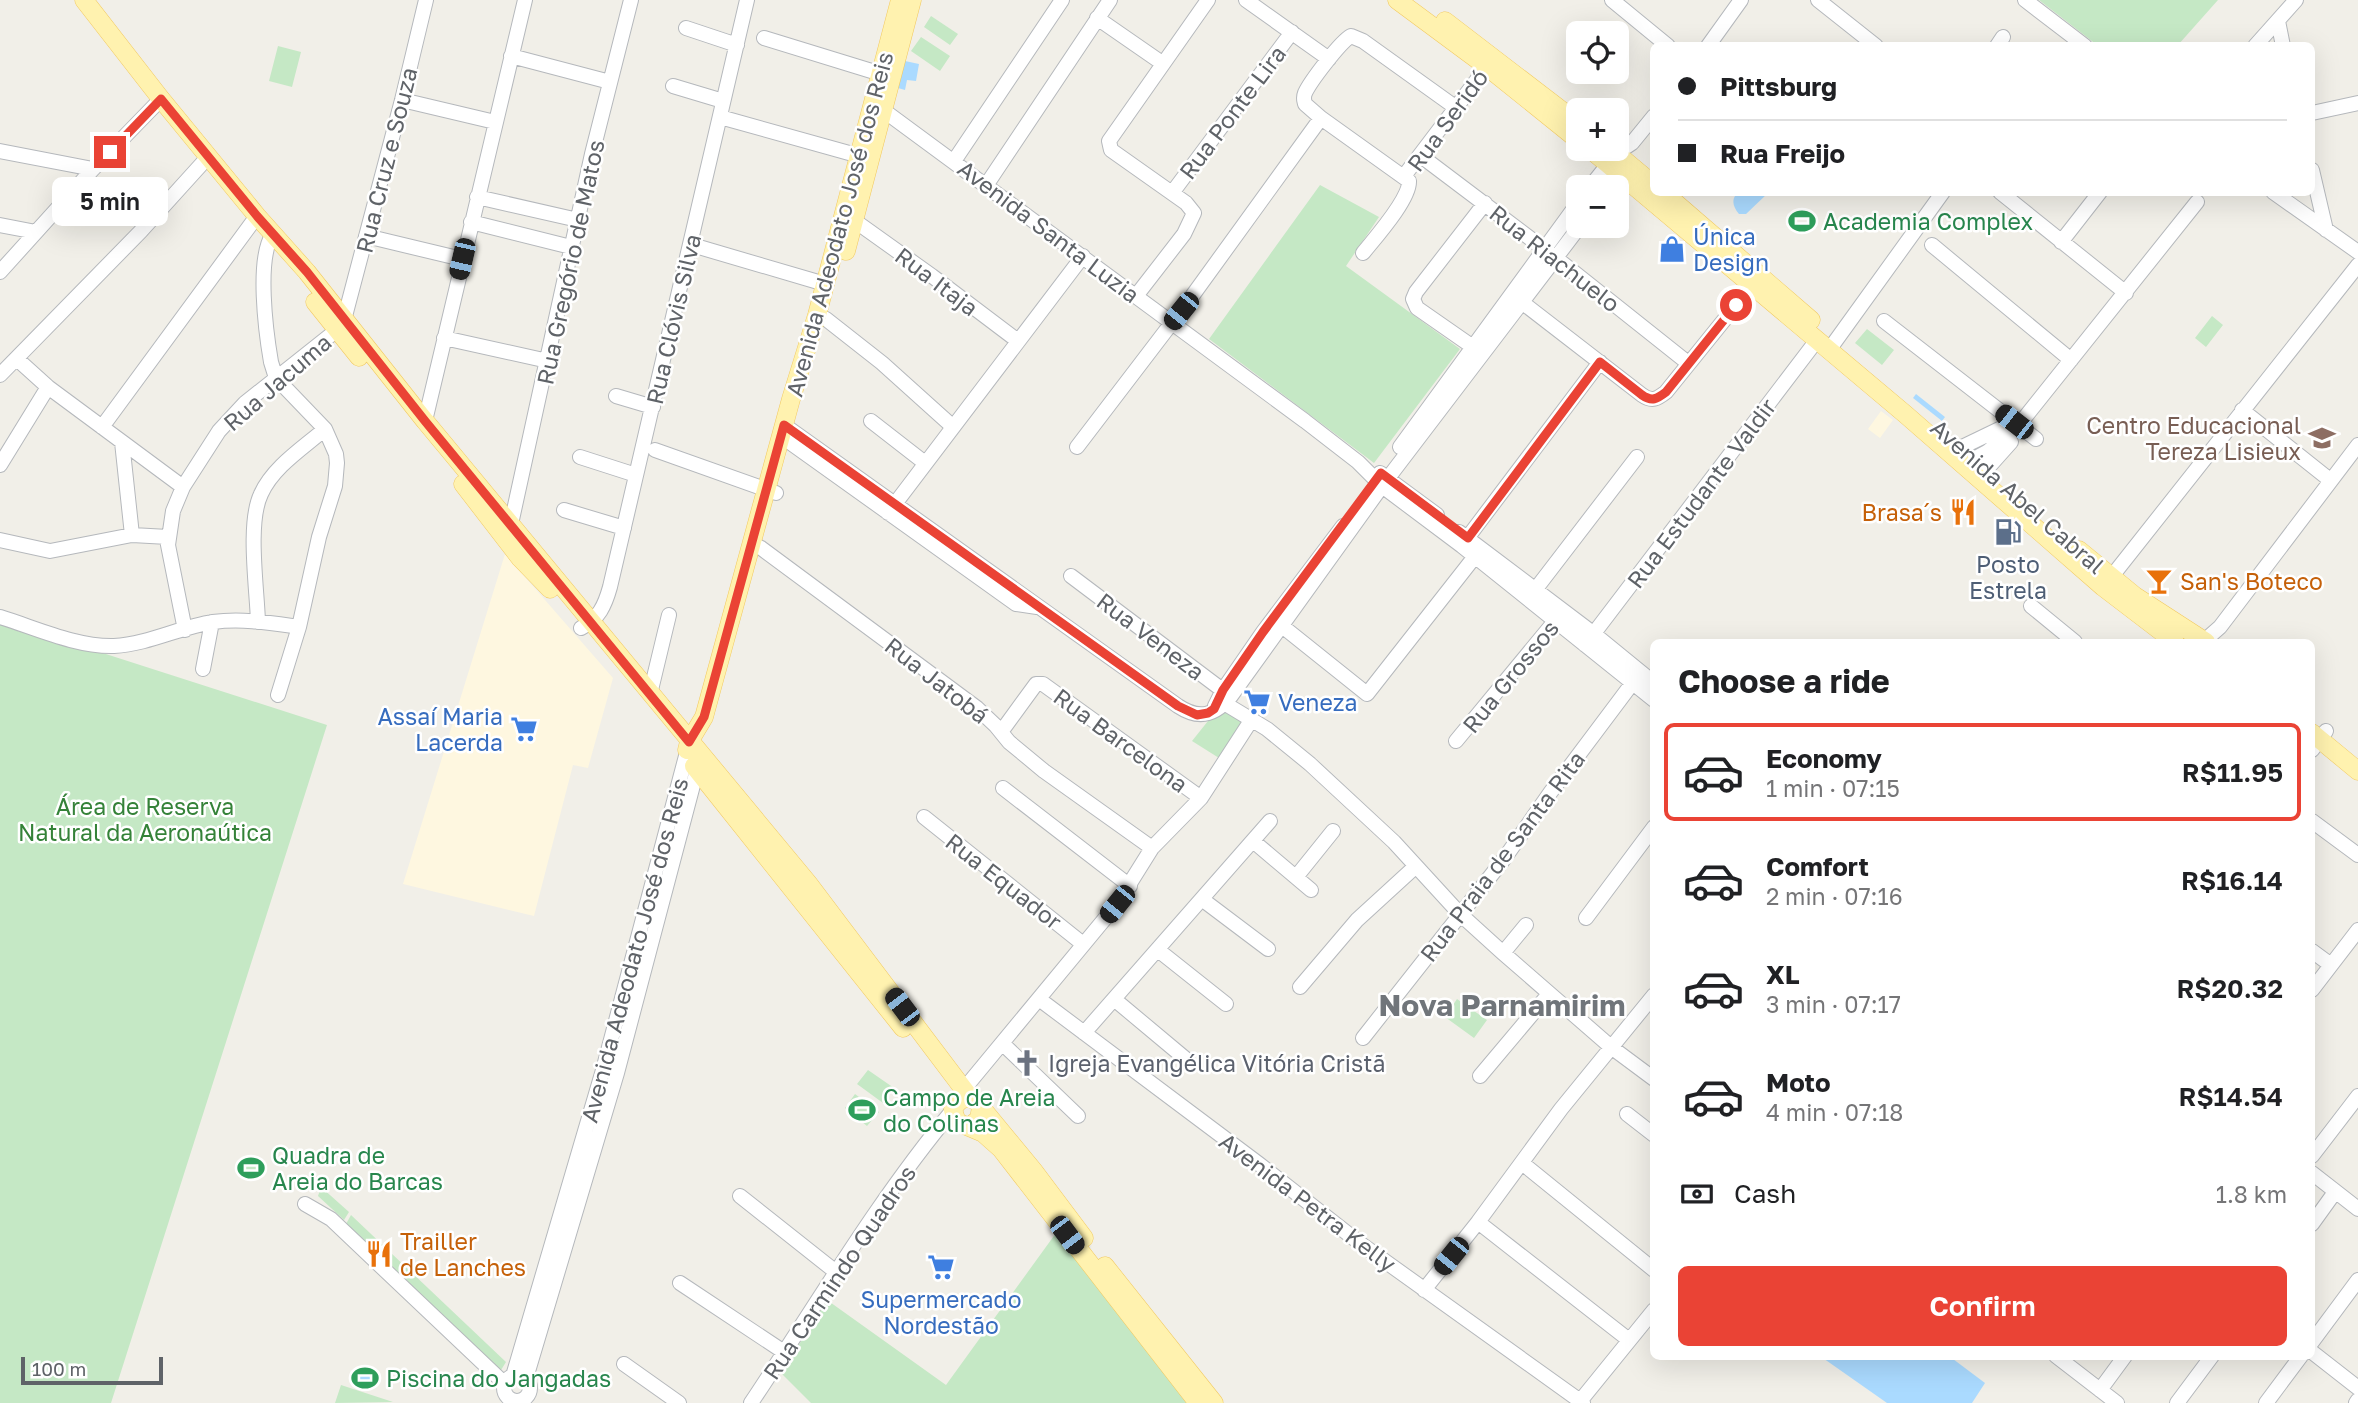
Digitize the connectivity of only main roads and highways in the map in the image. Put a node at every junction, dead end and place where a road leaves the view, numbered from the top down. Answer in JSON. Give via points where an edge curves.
{"nodes":[{"id":1,"x":84,"y":0,"type":"edge"},
{"id":2,"x":900,"y":0,"type":"edge"},
{"id":3,"x":912,"y":0,"type":"edge"},
{"id":4,"x":1397,"y":0,"type":"edge"},
{"id":5,"x":1417,"y":0,"type":"edge"},
{"id":6,"x":1491,"y":61,"type":"junction"},
{"id":7,"x":886,"y":76,"type":"junction"},
{"id":8,"x":1566,"y":114,"type":"edge"},
{"id":9,"x":1566,"y":129,"type":"edge"},
{"id":10,"x":864,"y":158,"type":"junction"},
{"id":11,"x":1615,"y":165,"type":"edge"},
{"id":12,"x":1650,"y":183,"type":"edge"},
{"id":13,"x":1650,"y":194,"type":"edge"},
{"id":14,"x":1653,"y":196,"type":"edge"},
{"id":15,"x":1667,"y":196,"type":"edge"},
{"id":16,"x":1756,"y":281,"type":"junction"},
{"id":17,"x":822,"y":317,"type":"junction"},
{"id":18,"x":341,"y":325,"type":"junction"},
{"id":19,"x":1827,"y":344,"type":"junction"},
{"id":20,"x":2108,"y":582,"type":"junction"},
{"id":21,"x":587,"y":626,"type":"junction"},
{"id":22,"x":2172,"y":639,"type":"edge"},
{"id":23,"x":2200,"y":639,"type":"edge"},
{"id":24,"x":2317,"y":738,"type":"edge"},
{"id":25,"x":693,"y":756,"type":"junction"},
{"id":26,"x":2358,"y":758,"type":"edge"},
{"id":27,"x":2358,"y":772,"type":"edge"},
{"id":28,"x":965,"y":1108,"type":"junction"},
{"id":29,"x":1198,"y":1403,"type":"edge"},
{"id":30,"x":1214,"y":1403,"type":"edge"}],
"edges":[{"from":1,"to":18,"type":"main road","via":[[278,240],[290,269]]},
{"from":2,"to":7,"type":"main road","name":"Avenida Adeodato José dos Reis"},
{"from":3,"to":7,"type":"main road","name":"Avenida Adeodato José dos Reis"},
{"from":4,"to":6,"type":"main road"},
{"from":5,"to":6,"type":"main road"},
{"from":6,"to":8,"type":"main road"},
{"from":6,"to":9,"type":"main road"},
{"from":7,"to":10,"type":"main road","name":"Avenida Adeodato José dos Reis"},
{"from":10,"to":17,"type":"main road","name":"Avenida Adeodato José dos Reis","via":[[825,284]]},
{"from":10,"to":17,"type":"main road","name":"Avenida Adeodato José dos Reis","via":[[855,221]]},
{"from":11,"to":12,"type":"main road","name":"Avenida Abel Cabral"},
{"from":11,"to":13,"type":"main road","name":"Avenida Abel Cabral"},
{"from":14,"to":16,"type":"main road","name":"Avenida Abel Cabral"},
{"from":15,"to":16,"type":"main road","name":"Avenida Abel Cabral"},
{"from":16,"to":19,"type":"main road","name":"Avenida Abel Cabral"},
{"from":17,"to":25,"type":"main road","name":"Avenida Adeodato José dos Reis"},
{"from":18,"to":21,"type":"main road","via":[[511,524]]},
{"from":18,"to":21,"type":"main road","via":[[520,558]]},
{"from":19,"to":20,"type":"main road","name":"Avenida Abel Cabral"},
{"from":19,"to":20,"type":"main road","name":"Avenida Abel Cabral","via":[[1889,385]]},
{"from":20,"to":22,"type":"main road","name":"Avenida Abel Cabral"},
{"from":20,"to":23,"type":"main road","name":"Avenida Abel Cabral"},
{"from":21,"to":25,"type":"main road"},
{"from":21,"to":25,"type":"main road","via":[[650,694]]},
{"from":24,"to":26,"type":"main road"},
{"from":24,"to":27,"type":"main road"},
{"from":25,"to":28,"type":"main road"},
{"from":28,"to":29,"type":"main road"},
{"from":28,"to":30,"type":"main road","via":[[1033,1170]]}]}
